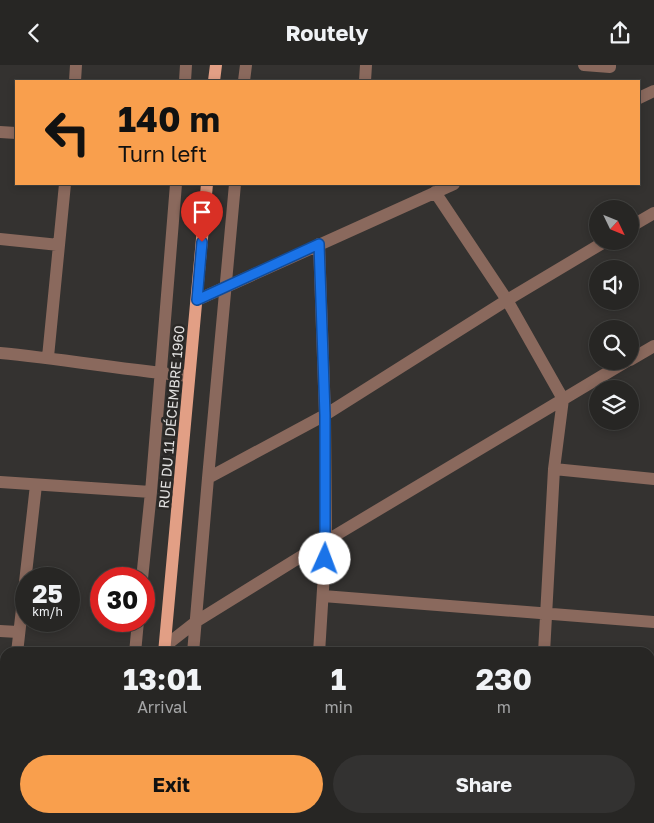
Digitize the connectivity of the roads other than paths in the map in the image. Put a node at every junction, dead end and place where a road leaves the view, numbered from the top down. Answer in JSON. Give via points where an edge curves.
{"nodes":[{"id":1,"x":76,"y":65,"type":"edge"},
{"id":2,"x":186,"y":65,"type":"edge"},
{"id":3,"x":216,"y":65,"type":"edge"},
{"id":4,"x":246,"y":65,"type":"edge"},
{"id":5,"x":366,"y":65,"type":"edge"},
{"id":6,"x":584,"y":65,"type":"edge"},
{"id":7,"x":610,"y":65,"type":"edge"},
{"id":8,"x":75,"y":80,"type":"edge"},
{"id":9,"x":185,"y":80,"type":"edge"},
{"id":10,"x":214,"y":80,"type":"edge"},
{"id":11,"x":244,"y":80,"type":"edge"},
{"id":12,"x":365,"y":80,"type":"edge"},
{"id":13,"x":654,"y":91,"type":"edge"},
{"id":14,"x":640,"y":98,"type":"edge"},
{"id":15,"x":0,"y":132,"type":"edge"},
{"id":16,"x":15,"y":133,"type":"edge"},
{"id":17,"x":65,"y":185,"type":"edge"},
{"id":18,"x":176,"y":185,"type":"edge"},
{"id":19,"x":206,"y":185,"type":"edge"},
{"id":20,"x":235,"y":185,"type":"edge"},
{"id":21,"x":452,"y":185,"type":"edge"},
{"id":22,"x":435,"y":192,"type":"junction"},
{"id":23,"x":654,"y":213,"type":"edge"},
{"id":24,"x":639,"y":222,"type":"edge"},
{"id":25,"x":0,"y":239,"type":"edge"},
{"id":26,"x":319,"y":244,"type":"junction"},
{"id":27,"x":59,"y":245,"type":"junction"},
{"id":28,"x":591,"y":250,"type":"edge"},
{"id":29,"x":225,"y":287,"type":"junction"},
{"id":30,"x":197,"y":300,"type":"junction"},
{"id":31,"x":507,"y":300,"type":"junction"},
{"id":32,"x":654,"y":346,"type":"edge"},
{"id":33,"x":0,"y":353,"type":"edge"},
{"id":34,"x":639,"y":355,"type":"edge"},
{"id":35,"x":48,"y":357,"type":"junction"},
{"id":36,"x":613,"y":370,"type":"edge"},
{"id":37,"x":161,"y":373,"type":"junction"},
{"id":38,"x":189,"y":376,"type":"junction"},
{"id":39,"x":563,"y":399,"type":"junction"},
{"id":40,"x":325,"y":415,"type":"junction"},
{"id":41,"x":554,"y":469,"type":"junction"},
{"id":42,"x":208,"y":478,"type":"junction"},
{"id":43,"x":654,"y":479,"type":"edge"},
{"id":44,"x":0,"y":482,"type":"edge"},
{"id":45,"x":36,"y":485,"type":"junction"},
{"id":46,"x":151,"y":492,"type":"junction"},
{"id":47,"x":326,"y":541,"type":"junction"},
{"id":48,"x":26,"y":567,"type":"edge"},
{"id":49,"x":143,"y":567,"type":"edge"},
{"id":50,"x":323,"y":596,"type":"junction"},
{"id":51,"x":546,"y":613,"type":"junction"},
{"id":52,"x":197,"y":621,"type":"junction"},
{"id":53,"x":654,"y":622,"type":"edge"},
{"id":54,"x":0,"y":631,"type":"edge"},
{"id":55,"x":15,"y":632,"type":"edge"},
{"id":56,"x":18,"y":632,"type":"edge"},
{"id":57,"x":137,"y":632,"type":"edge"},
{"id":58,"x":17,"y":647,"type":"edge"},
{"id":59,"x":136,"y":647,"type":"edge"},
{"id":60,"x":165,"y":647,"type":"edge"},
{"id":61,"x":167,"y":647,"type":"edge"},
{"id":62,"x":195,"y":647,"type":"edge"},
{"id":63,"x":319,"y":647,"type":"edge"},
{"id":64,"x":544,"y":647,"type":"edge"}],
"edges":[{"from":1,"to":8,"type":"street"},
{"from":2,"to":9,"type":"street"},
{"from":3,"to":10,"type":"main road"},
{"from":4,"to":11,"type":"street"},
{"from":5,"to":12,"type":"street"},
{"from":6,"to":7,"type":"street"},
{"from":13,"to":14,"type":"street"},
{"from":15,"to":16,"type":"street"},
{"from":17,"to":27,"type":"street"},
{"from":18,"to":37,"type":"street"},
{"from":19,"to":30,"type":"main road","name":"RUE DU 11 DÉCEMBRE 1960"},
{"from":20,"to":29,"type":"street"},
{"from":21,"to":22,"type":"street"},
{"from":22,"to":26,"type":"street"},
{"from":22,"to":31,"type":"street"},
{"from":23,"to":24,"type":"street"},
{"from":25,"to":27,"type":"street"},
{"from":26,"to":29,"type":"street"},
{"from":26,"to":40,"type":"street"},
{"from":27,"to":35,"type":"street"},
{"from":28,"to":31,"type":"street"},
{"from":29,"to":30,"type":"street"},
{"from":29,"to":42,"type":"street"},
{"from":30,"to":38,"type":"main road","name":"RUE DU 11 DÉCEMBRE 1960"},
{"from":31,"to":39,"type":"street"},
{"from":31,"to":40,"type":"street"},
{"from":32,"to":34,"type":"street"},
{"from":33,"to":35,"type":"street"},
{"from":35,"to":37,"type":"street"},
{"from":36,"to":39,"type":"street"},
{"from":37,"to":38,"type":"street"},
{"from":37,"to":46,"type":"street"},
{"from":38,"to":60,"type":"main road","name":"RUE DU 11 DÉCEMBRE 1960"},
{"from":39,"to":41,"type":"street"},
{"from":39,"to":47,"type":"street"},
{"from":40,"to":42,"type":"street"},
{"from":40,"to":47,"type":"street"},
{"from":41,"to":43,"type":"street"},
{"from":41,"to":51,"type":"street"},
{"from":42,"to":52,"type":"street"},
{"from":44,"to":45,"type":"street"},
{"from":45,"to":46,"type":"street"},
{"from":45,"to":48,"type":"street"},
{"from":46,"to":49,"type":"street"},
{"from":47,"to":50,"type":"street"},
{"from":47,"to":52,"type":"street"},
{"from":50,"to":51,"type":"street"},
{"from":50,"to":63,"type":"street"},
{"from":51,"to":53,"type":"street"},
{"from":51,"to":64,"type":"street"},
{"from":52,"to":61,"type":"street"},
{"from":52,"to":62,"type":"street"},
{"from":54,"to":55,"type":"street"},
{"from":56,"to":58,"type":"street"},
{"from":57,"to":59,"type":"street"}]}
